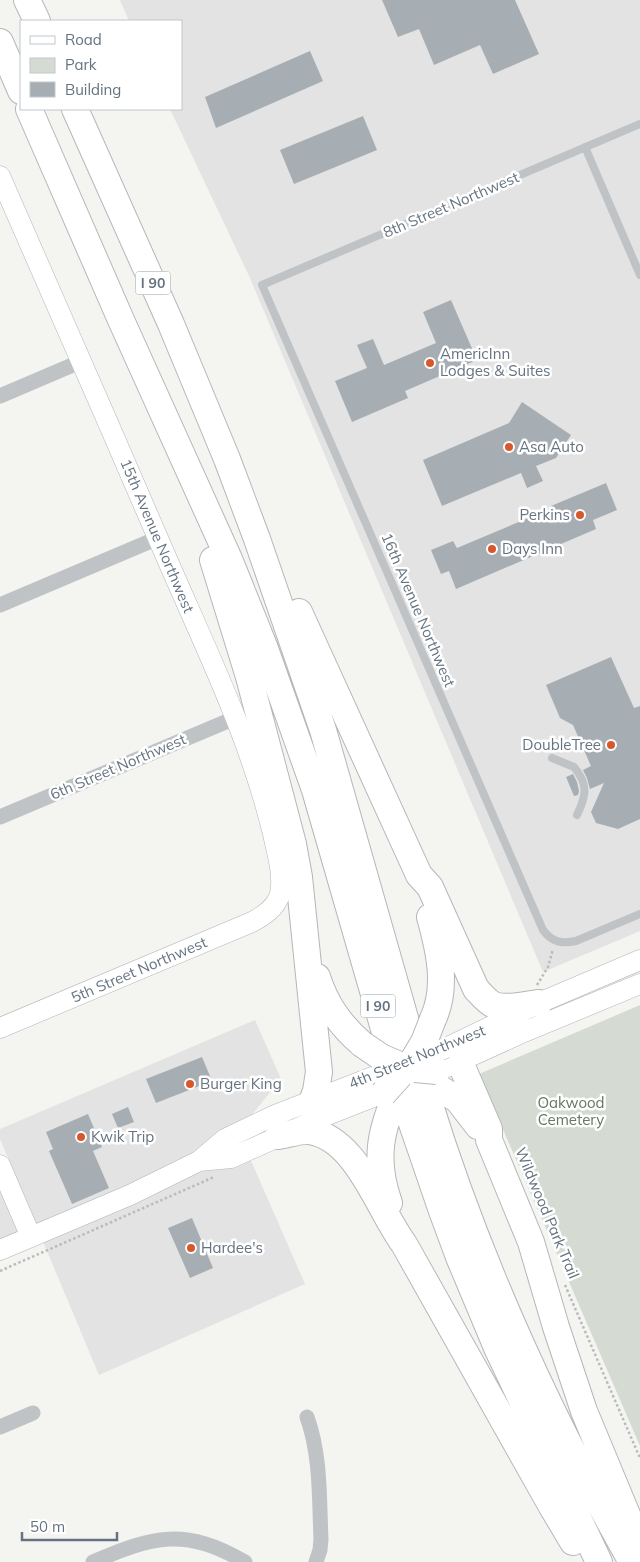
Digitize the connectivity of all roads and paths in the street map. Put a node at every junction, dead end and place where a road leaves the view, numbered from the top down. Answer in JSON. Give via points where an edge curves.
{"nodes":[{"id":1,"x":27,"y":0,"type":"edge"},
{"id":2,"x":36,"y":20,"type":"edge"},
{"id":3,"x":0,"y":42,"type":"edge"},
{"id":4,"x":20,"y":88,"type":"edge"},
{"id":5,"x":29,"y":110,"type":"edge"},
{"id":6,"x":75,"y":110,"type":"edge"},
{"id":7,"x":640,"y":124,"type":"edge"},
{"id":8,"x":586,"y":148,"type":"junction"},
{"id":9,"x":3,"y":189,"type":"edge"},
{"id":10,"x":640,"y":275,"type":"edge"},
{"id":11,"x":262,"y":285,"type":"joint"},
{"id":12,"x":82,"y":361,"type":"junction"},
{"id":13,"x":0,"y":396,"type":"edge"},
{"id":14,"x":176,"y":442,"type":"junction"},
{"id":15,"x":227,"y":459,"type":"junction"},
{"id":16,"x":158,"y":538,"type":"junction"},
{"id":17,"x":0,"y":605,"type":"edge"},
{"id":18,"x":236,"y":718,"type":"junction"},
{"id":19,"x":552,"y":758,"type":"dead end"},
{"id":20,"x":577,"y":815,"type":"dead end"},
{"id":21,"x":0,"y":817,"type":"edge"},
{"id":22,"x":419,"y":875,"type":"junction"},
{"id":23,"x":275,"y":905,"type":"joint"},
{"id":24,"x":640,"y":914,"type":"edge"},
{"id":25,"x":303,"y":917,"type":"junction"},
{"id":26,"x":640,"y":960,"type":"edge"},
{"id":27,"x":640,"y":984,"type":"edge"},
{"id":28,"x":539,"y":1003,"type":"junction"},
{"id":29,"x":0,"y":1028,"type":"edge"},
{"id":30,"x":411,"y":1072,"type":"junction"},
{"id":31,"x":313,"y":1099,"type":"junction"},
{"id":32,"x":278,"y":1136,"type":"junction"},
{"id":33,"x":489,"y":1140,"type":"junction"},
{"id":34,"x":199,"y":1161,"type":"junction"},
{"id":35,"x":0,"y":1166,"type":"edge"},
{"id":36,"x":221,"y":1174,"type":"dead end"},
{"id":37,"x":31,"y":1237,"type":"junction"},
{"id":38,"x":404,"y":1244,"type":"junction"},
{"id":39,"x":0,"y":1250,"type":"edge"},
{"id":40,"x":0,"y":1271,"type":"edge"},
{"id":41,"x":562,"y":1277,"type":"dead end"},
{"id":42,"x":33,"y":1413,"type":"dead end"},
{"id":43,"x":307,"y":1417,"type":"dead end"},
{"id":44,"x":0,"y":1427,"type":"edge"},
{"id":45,"x":640,"y":1458,"type":"edge"},
{"id":46,"x":640,"y":1546,"type":"edge"},
{"id":47,"x":93,"y":1562,"type":"edge"},
{"id":48,"x":245,"y":1562,"type":"edge"},
{"id":49,"x":316,"y":1562,"type":"edge"},
{"id":50,"x":586,"y":1562,"type":"edge"},
{"id":51,"x":599,"y":1562,"type":"edge"},
{"id":52,"x":632,"y":1562,"type":"edge"}],
"edges":[{"from":1,"to":2,"type":"highway"},
{"from":3,"to":4,"type":"highway"},
{"from":5,"to":14,"type":"highway","number":"I 90"},
{"from":6,"to":15,"type":"highway","number":"I 90"},
{"from":7,"to":8,"type":"lane","name":"8th Street Northwest"},
{"from":8,"to":10,"type":"lane"},
{"from":8,"to":11,"type":"lane","name":"8th Street Northwest"},
{"from":9,"to":12,"type":"street","name":"15th Avenue Northwest"},
{"from":11,"to":24,"type":"lane","name":"16th Avenue Northwest","via":[[538,921],[549,937],[562,943],[576,942]]},
{"from":12,"to":13,"type":"street"},
{"from":12,"to":16,"type":"street","name":"15th Avenue Northwest"},
{"from":14,"to":25,"type":"highway","via":[[249,677],[284,810],[299,877]]},
{"from":14,"to":51,"type":"highway","number":"I 90","via":[[243,594],[300,745],[408,1112],[459,1257],[498,1350]]},
{"from":15,"to":22,"type":"highway"},
{"from":15,"to":52,"type":"highway","number":"I 90","via":[[323,730],[428,1099],[458,1190],[530,1367]]},
{"from":16,"to":17,"type":"street"},
{"from":16,"to":18,"type":"street","name":"15th Avenue Northwest"},
{"from":18,"to":21,"type":"street","name":"6th Street Northwest"},
{"from":18,"to":23,"type":"street","name":"15th Avenue Northwest","via":[[261,790],[279,858],[280,894]]},
{"from":19,"to":20,"type":"lane","via":[[574,767],[582,782],[586,795]]},
{"from":22,"to":28,"type":"highway","via":[[430,887],[476,989],[484,998],[494,1005]]},
{"from":22,"to":30,"type":"highway","bridge":true,"via":[[441,967],[440,998]]},
{"from":23,"to":29,"type":"street","name":"5th Street Northwest","via":[[252,922]]},
{"from":25,"to":30,"type":"highway","bridge":true,"via":[[312,932],[316,974],[326,1002],[344,1029],[381,1057]]},
{"from":25,"to":31,"type":"highway","via":[[319,1072]]},
{"from":26,"to":28,"type":"street","name":"4th Street Northwest"},
{"from":27,"to":30,"type":"street","name":"4th Street Northwest","via":[[524,1032]]},
{"from":28,"to":30,"type":"street","name":"4th Street Northwest"},
{"from":30,"to":31,"type":"street","name":"4th Street Northwest"},
{"from":30,"to":32,"type":"street","name":"4th Street Northwest"},
{"from":30,"to":33,"type":"highway","via":[[458,1100]]},
{"from":30,"to":33,"type":"highway","via":[[489,1129]]},
{"from":30,"to":38,"type":"highway","via":[[384,1125],[380,1145],[381,1179]]},
{"from":31,"to":34,"type":"street","name":"4th Street Northwest","via":[[225,1138]]},
{"from":32,"to":34,"type":"street","name":"4th Street Northwest","via":[[231,1158]]},
{"from":32,"to":38,"type":"highway","via":[[307,1131],[340,1146],[367,1182]]},
{"from":33,"to":46,"type":"highway","via":[[531,1242],[584,1411]]},
{"from":34,"to":37,"type":"street","name":"4th Street Northwest","via":[[130,1195]]},
{"from":35,"to":37,"type":"street"},
{"from":36,"to":40,"type":"path"},
{"from":37,"to":39,"type":"street","name":"4th Street Northwest"},
{"from":38,"to":50,"type":"highway"},
{"from":41,"to":45,"type":"path","name":"Wildwood Park Trail"},
{"from":42,"to":44,"type":"street"},
{"from":43,"to":49,"type":"street","via":[[317,1456],[321,1539]]},
{"from":47,"to":48,"type":"street","via":[[141,1543],[171,1538],[211,1545]]}]}
